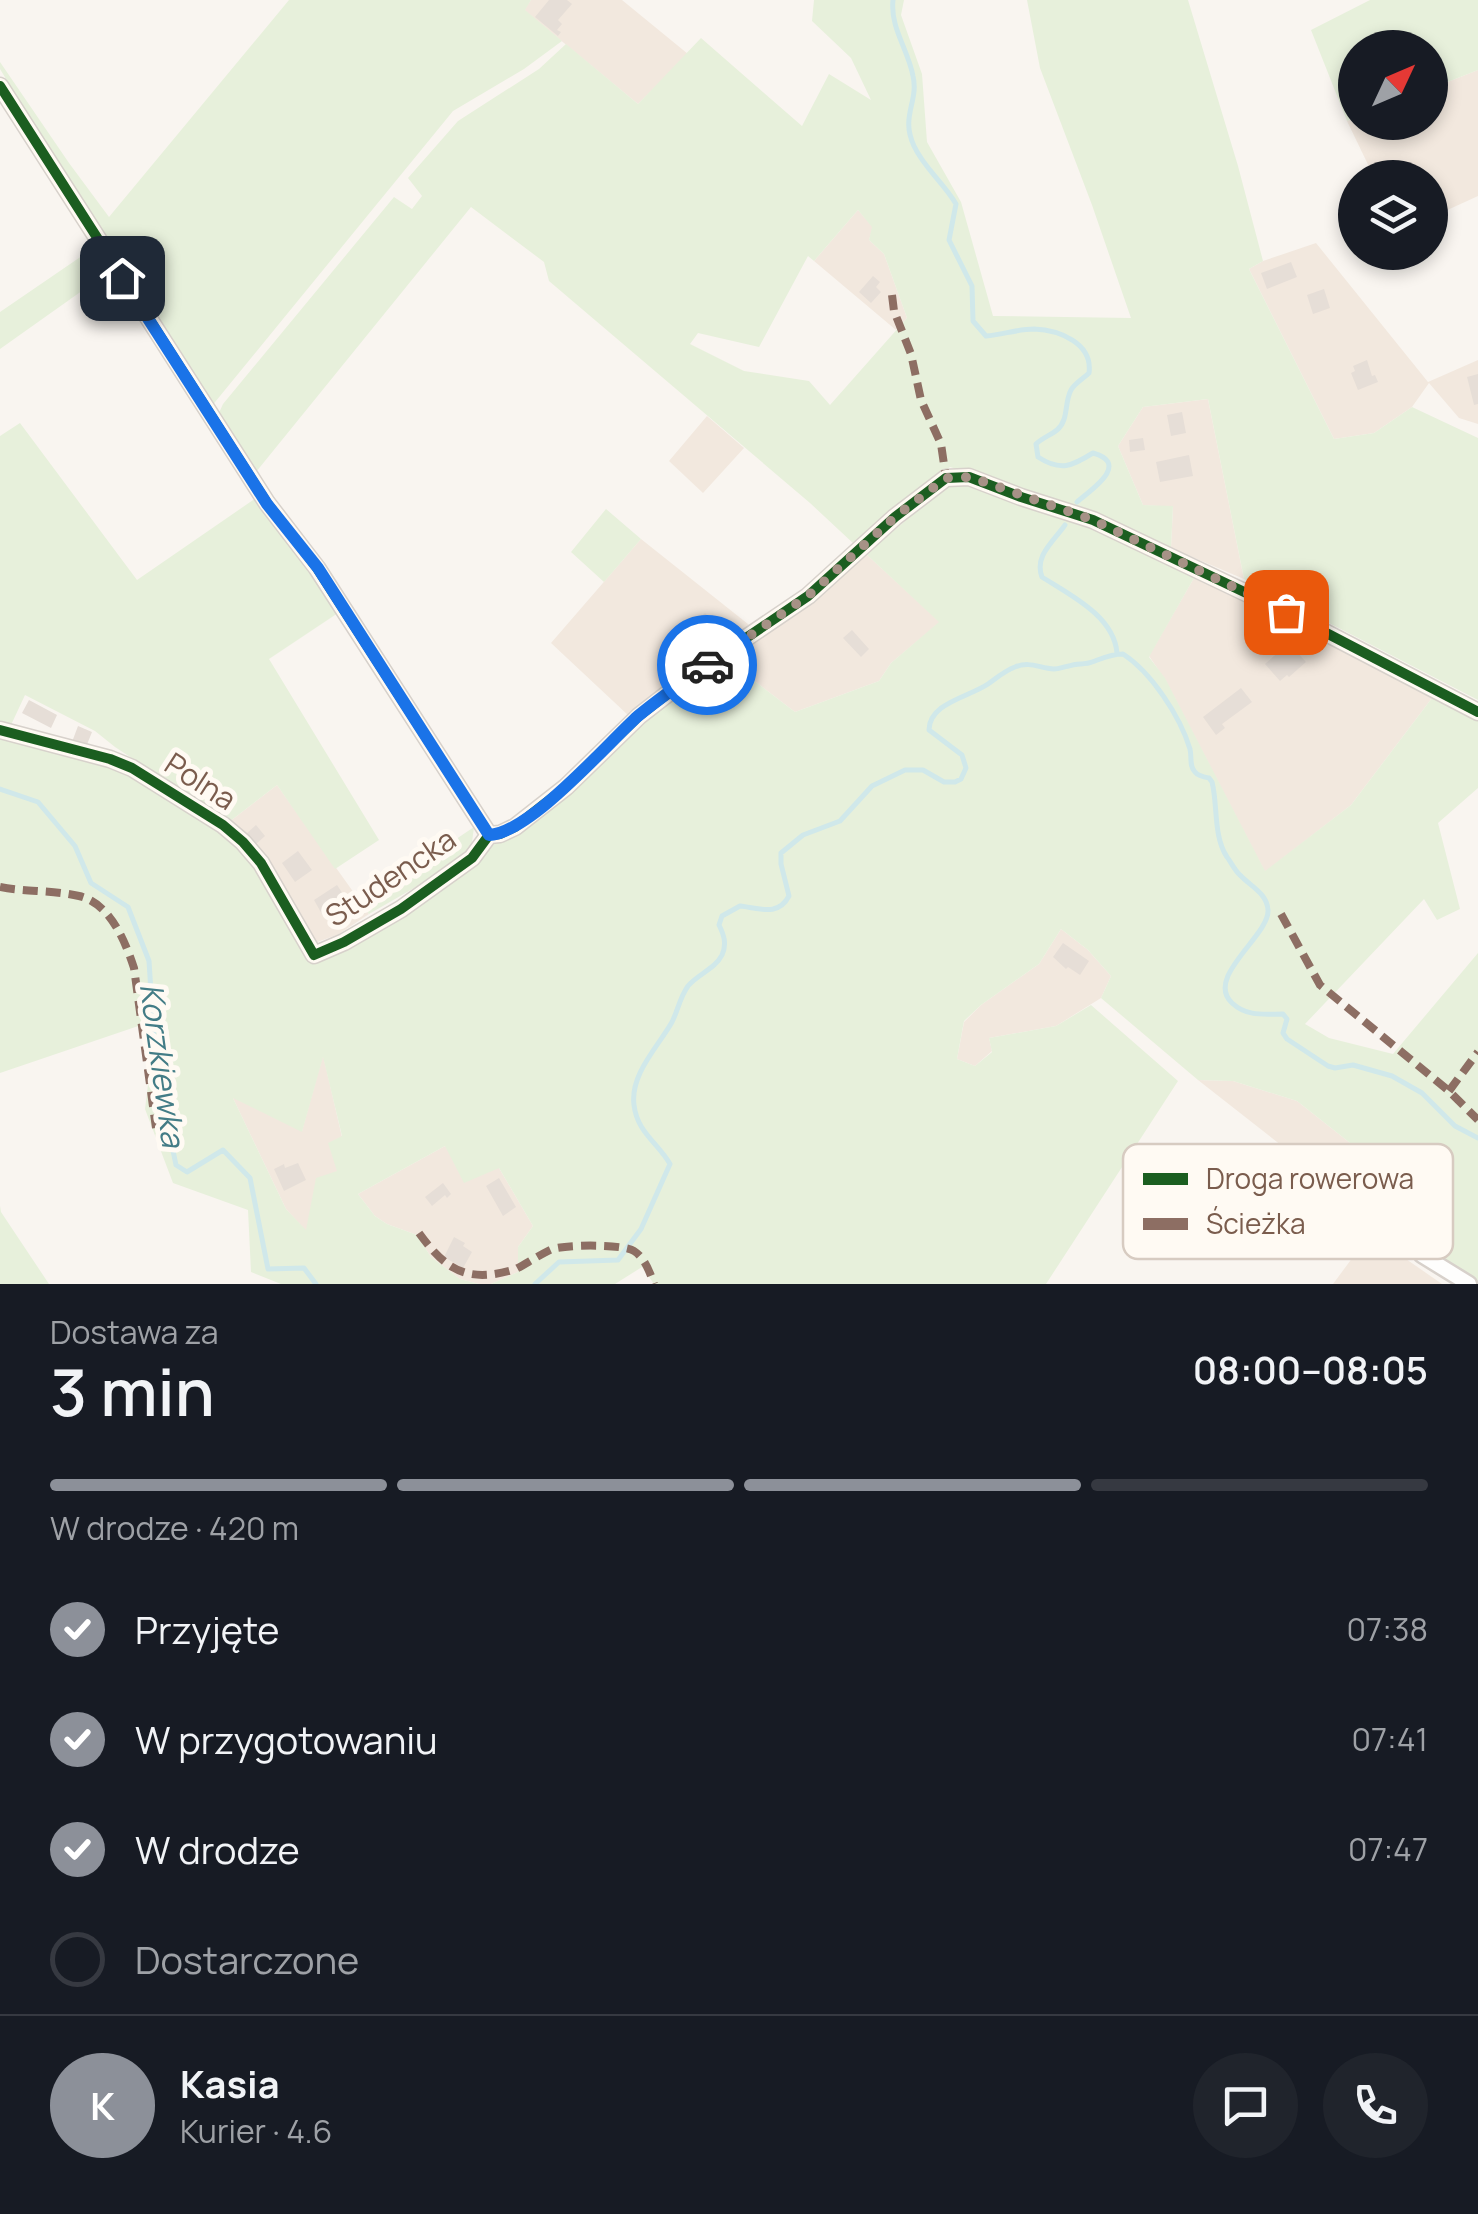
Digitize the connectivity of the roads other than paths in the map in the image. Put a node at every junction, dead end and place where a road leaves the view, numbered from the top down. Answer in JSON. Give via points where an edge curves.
{"nodes":[{"id":1,"x":0,"y":86,"type":"edge"},
{"id":2,"x":1478,"y":712,"type":"edge"},
{"id":3,"x":0,"y":730,"type":"edge"},
{"id":4,"x":489,"y":835,"type":"junction"},
{"id":5,"x":314,"y":955,"type":"joint"},
{"id":6,"x":1428,"y":1259,"type":"edge"},
{"id":7,"x":1469,"y":1284,"type":"edge"}],
"edges":[{"from":1,"to":4,"type":"street","name":"Studencka"},
{"from":2,"to":4,"type":"street","name":"Studencka","via":[[1093,520],[970,477],[946,478],[808,596],[639,716],[515,827]]},
{"from":3,"to":5,"type":"street","name":"Polna","via":[[132,768],[224,825],[261,864]]},
{"from":4,"to":5,"type":"street","name":"Studencka","via":[[472,858],[401,909]]},
{"from":6,"to":7,"type":"street"}]}
